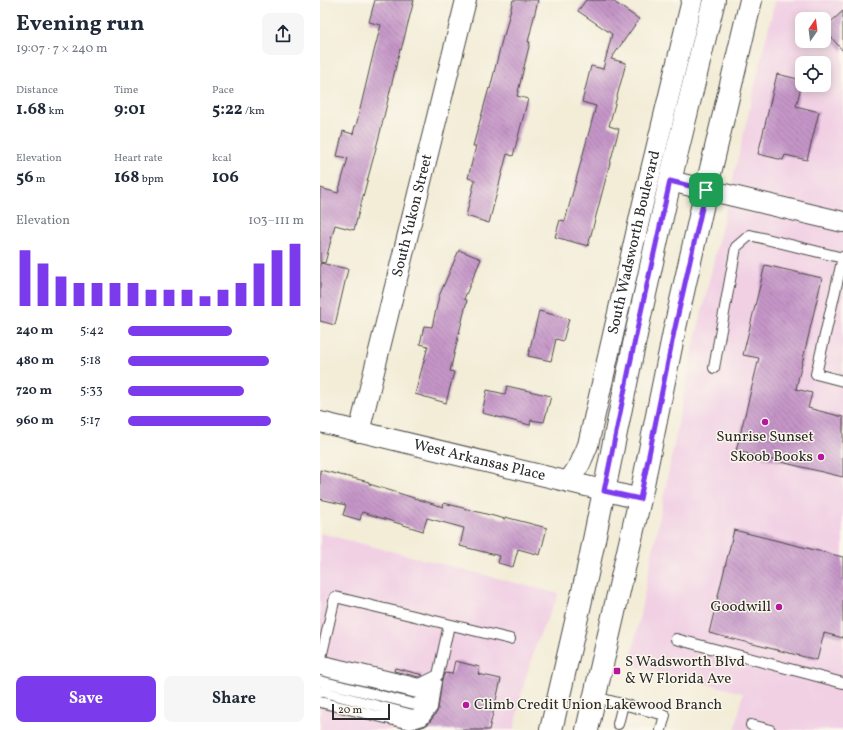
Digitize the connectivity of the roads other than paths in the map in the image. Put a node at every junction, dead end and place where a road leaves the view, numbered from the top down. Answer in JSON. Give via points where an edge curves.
{"nodes":[{"id":1,"x":466,"y":0,"type":"edge"},
{"id":2,"x":692,"y":0,"type":"edge"},
{"id":3,"x":714,"y":0,"type":"edge"},
{"id":4,"x":751,"y":0,"type":"edge"},
{"id":5,"x":670,"y":181,"type":"junction"},
{"id":6,"x":706,"y":190,"type":"junction"},
{"id":7,"x":843,"y":222,"type":"edge"},
{"id":8,"x":843,"y":258,"type":"edge"},
{"id":9,"x":714,"y":368,"type":"dead end"},
{"id":10,"x":843,"y":381,"type":"edge"},
{"id":11,"x":320,"y":422,"type":"edge"},
{"id":12,"x":359,"y":432,"type":"junction"},
{"id":13,"x":568,"y":482,"type":"junction"},
{"id":14,"x":604,"y":491,"type":"junction"},
{"id":15,"x":640,"y":499,"type":"junction"},
{"id":16,"x":449,"y":625,"type":"junction"},
{"id":17,"x":510,"y":639,"type":"dead end"},
{"id":18,"x":676,"y":639,"type":"dead end"},
{"id":19,"x":320,"y":661,"type":"edge"},
{"id":20,"x":320,"y":670,"type":"edge"},
{"id":21,"x":438,"y":675,"type":"junction"},
{"id":22,"x":320,"y":681,"type":"edge"},
{"id":23,"x":843,"y":683,"type":"edge"},
{"id":24,"x":320,"y":691,"type":"edge"},
{"id":25,"x":434,"y":692,"type":"junction"},
{"id":26,"x":595,"y":697,"type":"junction"},
{"id":27,"x":320,"y":702,"type":"edge"},
{"id":28,"x":623,"y":704,"type":"junction"},
{"id":29,"x":432,"y":708,"type":"junction"},
{"id":30,"x":618,"y":724,"type":"dead end"},
{"id":31,"x":751,"y":725,"type":"dead end"},
{"id":32,"x":551,"y":730,"type":"edge"},
{"id":33,"x":587,"y":730,"type":"edge"},
{"id":34,"x":661,"y":730,"type":"edge"},
{"id":35,"x":770,"y":730,"type":"edge"}],
"edges":[{"from":1,"to":12,"type":"street","name":"South Yukon Street"},
{"from":2,"to":13,"type":"street","name":"South Wadsworth Boulevard","via":[[588,445]]},
{"from":3,"to":5,"type":"main road","name":"South Wadsworth Boulevard"},
{"from":4,"to":6,"type":"main road"},
{"from":5,"to":6,"type":"street"},
{"from":5,"to":14,"type":"main road","name":"South Wadsworth Boulevard"},
{"from":6,"to":7,"type":"street"},
{"from":6,"to":15,"type":"main road"},
{"from":8,"to":9,"type":"lane","via":[[750,235],[736,247]]},
{"from":8,"to":10,"type":"lane","via":[[816,374]]},
{"from":11,"to":12,"type":"street","name":"West Arkansas Place"},
{"from":12,"to":13,"type":"street","name":"West Arkansas Place"},
{"from":13,"to":14,"type":"street","name":"West Arkansas Place"},
{"from":14,"to":15,"type":"street","name":"West Arkansas Place"},
{"from":14,"to":32,"type":"main road","name":"South Wadsworth Boulevard"},
{"from":15,"to":26,"type":"main road"},
{"from":16,"to":17,"type":"lane"},
{"from":16,"to":19,"type":"lane","via":[[335,597]]},
{"from":16,"to":21,"type":"lane"},
{"from":18,"to":23,"type":"lane"},
{"from":19,"to":21,"type":"lane","via":[[420,684]]},
{"from":20,"to":25,"type":"lane","via":[[421,694]]},
{"from":21,"to":25,"type":"lane"},
{"from":22,"to":25,"type":"lane","via":[[414,704]]},
{"from":24,"to":29,"type":"lane","via":[[413,715]]},
{"from":25,"to":29,"type":"lane"},
{"from":26,"to":28,"type":"lane"},
{"from":26,"to":33,"type":"main road"},
{"from":27,"to":29,"type":"lane","via":[[410,724],[423,720]]},
{"from":28,"to":30,"type":"lane"},
{"from":28,"to":34,"type":"lane","via":[[665,715]]},
{"from":31,"to":35,"type":"lane"}]}
